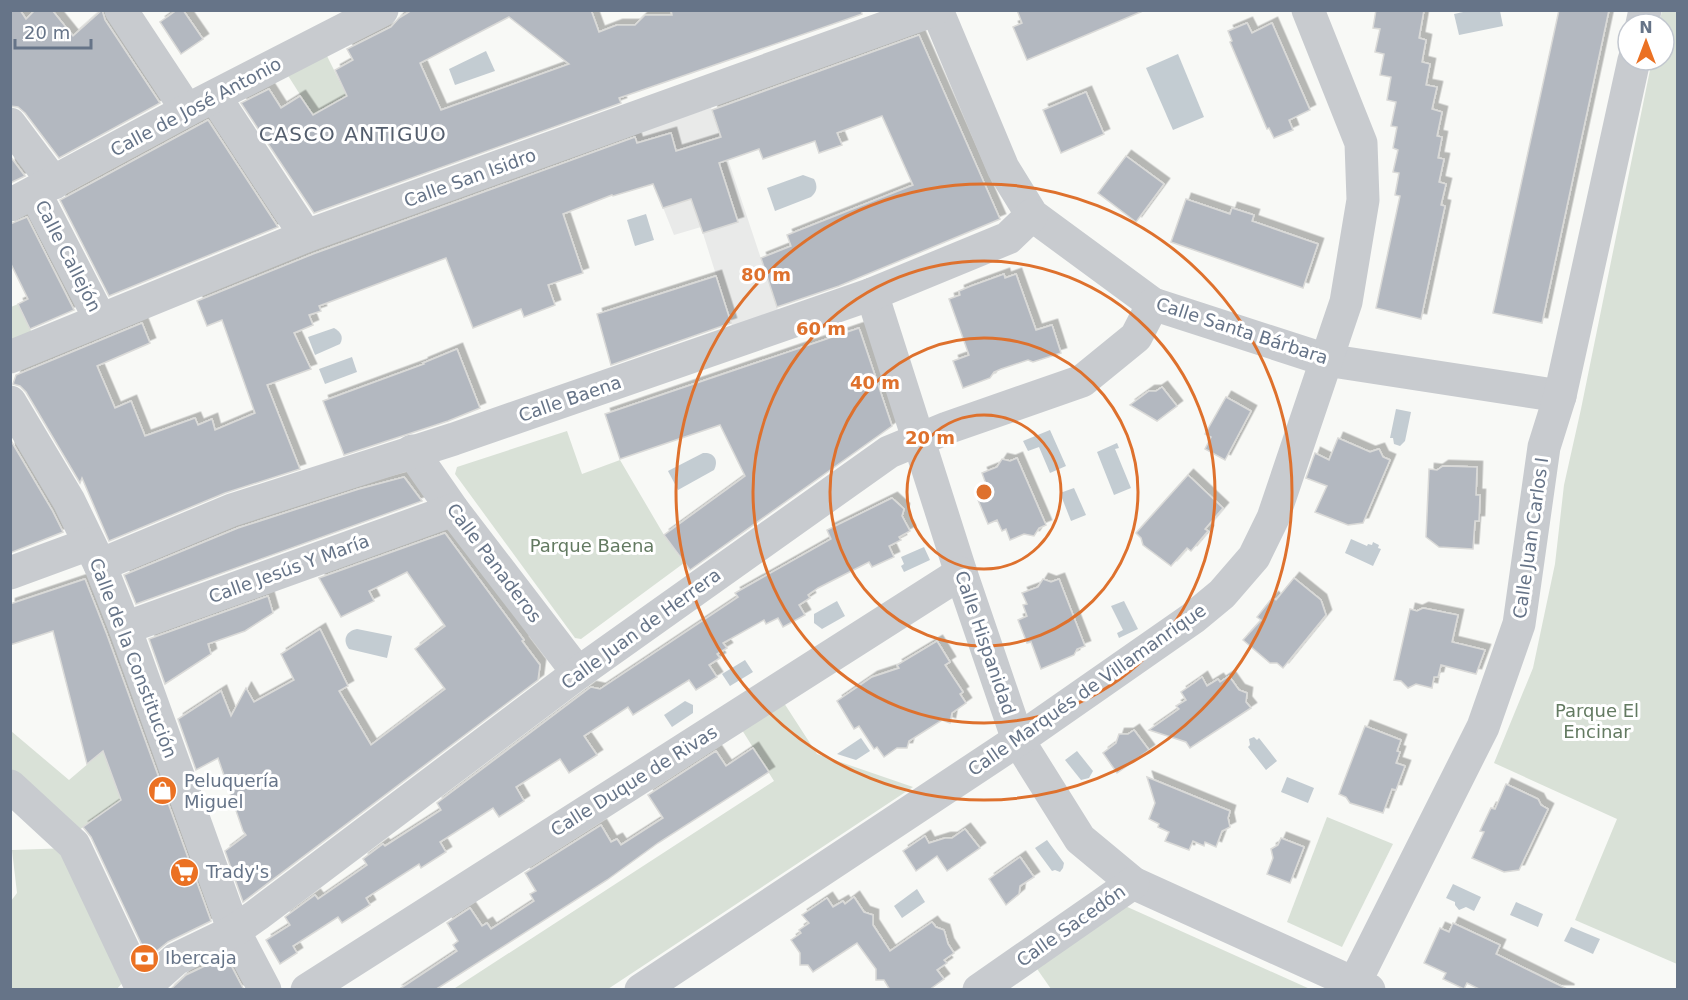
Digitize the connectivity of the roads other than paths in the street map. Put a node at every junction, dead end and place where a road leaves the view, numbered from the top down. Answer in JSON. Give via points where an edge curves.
{"nodes":[{"id":1,"x":121,"y":10,"type":"edge"},
{"id":2,"x":382,"y":10,"type":"edge"},
{"id":3,"x":936,"y":10,"type":"edge"},
{"id":4,"x":1308,"y":10,"type":"edge"},
{"id":5,"x":1631,"y":72,"type":"edge"},
{"id":6,"x":201,"y":103,"type":"junction"},
{"id":7,"x":10,"y":124,"type":"edge"},
{"id":8,"x":33,"y":194,"type":"edge"},
{"id":9,"x":1032,"y":215,"type":"junction"},
{"id":10,"x":306,"y":236,"type":"junction"},
{"id":11,"x":872,"y":294,"type":"junction"},
{"id":12,"x":1154,"y":304,"type":"junction"},
{"id":13,"x":100,"y":319,"type":"junction"},
{"id":14,"x":10,"y":357,"type":"edge"},
{"id":15,"x":1326,"y":360,"type":"junction"},
{"id":16,"x":1560,"y":396,"type":"junction"},
{"id":17,"x":10,"y":402,"type":"edge"},
{"id":18,"x":920,"y":439,"type":"junction"},
{"id":19,"x":412,"y":451,"type":"junction"},
{"id":20,"x":453,"y":510,"type":"junction"},
{"id":21,"x":94,"y":554,"type":"junction"},
{"id":22,"x":10,"y":573,"type":"edge"},
{"id":23,"x":961,"y":573,"type":"junction"},
{"id":24,"x":125,"y":628,"type":"junction"},
{"id":25,"x":578,"y":673,"type":"junction"},
{"id":26,"x":1018,"y":740,"type":"junction"},
{"id":27,"x":10,"y":786,"type":"edge"},
{"id":28,"x":1133,"y":882,"type":"junction"},
{"id":29,"x":234,"y":931,"type":"junction"},
{"id":30,"x":1358,"y":987,"type":"edge"},
{"id":31,"x":142,"y":989,"type":"edge"},
{"id":32,"x":265,"y":990,"type":"edge"},
{"id":33,"x":307,"y":990,"type":"edge"},
{"id":34,"x":641,"y":990,"type":"edge"},
{"id":35,"x":979,"y":990,"type":"edge"}],
"edges":[{"from":1,"to":6,"type":"street"},
{"from":2,"to":6,"type":"street","name":"Calle de José Antonio"},
{"from":3,"to":9,"type":"street","name":"Calle Santa Bárbara","via":[[1004,168]]},
{"from":3,"to":10,"type":"street","name":"Calle San Isidro"},
{"from":4,"to":15,"type":"street","name":"Calle Marqués de Villamanrique","via":[[1361,143],[1363,200],[1346,302]]},
{"from":5,"to":16,"type":"street","name":"Calle Juan Carlos I"},
{"from":6,"to":8,"type":"street","name":"Calle de José Antonio"},
{"from":6,"to":10,"type":"street"},
{"from":7,"to":8,"type":"street","name":"Calle Callejón"},
{"from":8,"to":13,"type":"street","name":"Calle Callejón"},
{"from":9,"to":11,"type":"street","name":"Calle Baena","via":[[1008,238]]},
{"from":9,"to":12,"type":"street","name":"Calle Santa Bárbara"},
{"from":10,"to":13,"type":"street","name":"Calle San Isidro"},
{"from":11,"to":18,"type":"street","name":"Calle Hispanidad"},
{"from":11,"to":19,"type":"street","name":"Calle Baena"},
{"from":12,"to":15,"type":"street","name":"Calle Santa Bárbara"},
{"from":12,"to":18,"type":"street","name":"Calle Juan de Herrera","via":[[1136,337],[1082,381]]},
{"from":13,"to":14,"type":"street","name":"Calle San Isidro"},
{"from":15,"to":16,"type":"street","name":"Calle Santa Bárbara"},
{"from":15,"to":26,"type":"street","name":"Calle Marqués de Villamanrique","via":[[1273,518],[1254,557],[1222,594],[1193,618]]},
{"from":16,"to":30,"type":"street","name":"Calle Juan Carlos I","via":[[1544,447],[1519,624],[1483,728]]},
{"from":17,"to":21,"type":"street","name":"Calle de la Constitución","via":[[69,501]]},
{"from":18,"to":23,"type":"street","name":"Calle Hispanidad"},
{"from":18,"to":25,"type":"street","name":"Calle Juan de Herrera","via":[[889,452]]},
{"from":19,"to":20,"type":"street","name":"Calle Panaderos"},
{"from":19,"to":21,"type":"street","name":"Calle Baena"},
{"from":20,"to":24,"type":"street","name":"Calle Jesús Y María"},
{"from":20,"to":25,"type":"street","name":"Calle Panaderos"},
{"from":21,"to":22,"type":"street","name":"Calle Baena"},
{"from":21,"to":24,"type":"street","name":"Calle de la Constitución"},
{"from":23,"to":26,"type":"street","name":"Calle Hispanidad"},
{"from":23,"to":33,"type":"street","name":"Calle Duque de Rivas"},
{"from":24,"to":29,"type":"street","name":"Calle de la Constitución"},
{"from":25,"to":29,"type":"street","name":"Calle Juan de Herrera"},
{"from":26,"to":28,"type":"street","name":"Calle Hispanidad","via":[[1080,839]]},
{"from":26,"to":34,"type":"street","name":"Calle Marqués de Villamanrique"},
{"from":27,"to":31,"type":"street","via":[[74,845]]},
{"from":28,"to":30,"type":"street","name":"Calle Hispanidad"},
{"from":28,"to":35,"type":"street","name":"Calle Sacedón"},
{"from":29,"to":31,"type":"street","name":"Calle Juan de Herrera","via":[[176,959]]},
{"from":29,"to":32,"type":"street","name":"Calle de la Constitución"}]}
